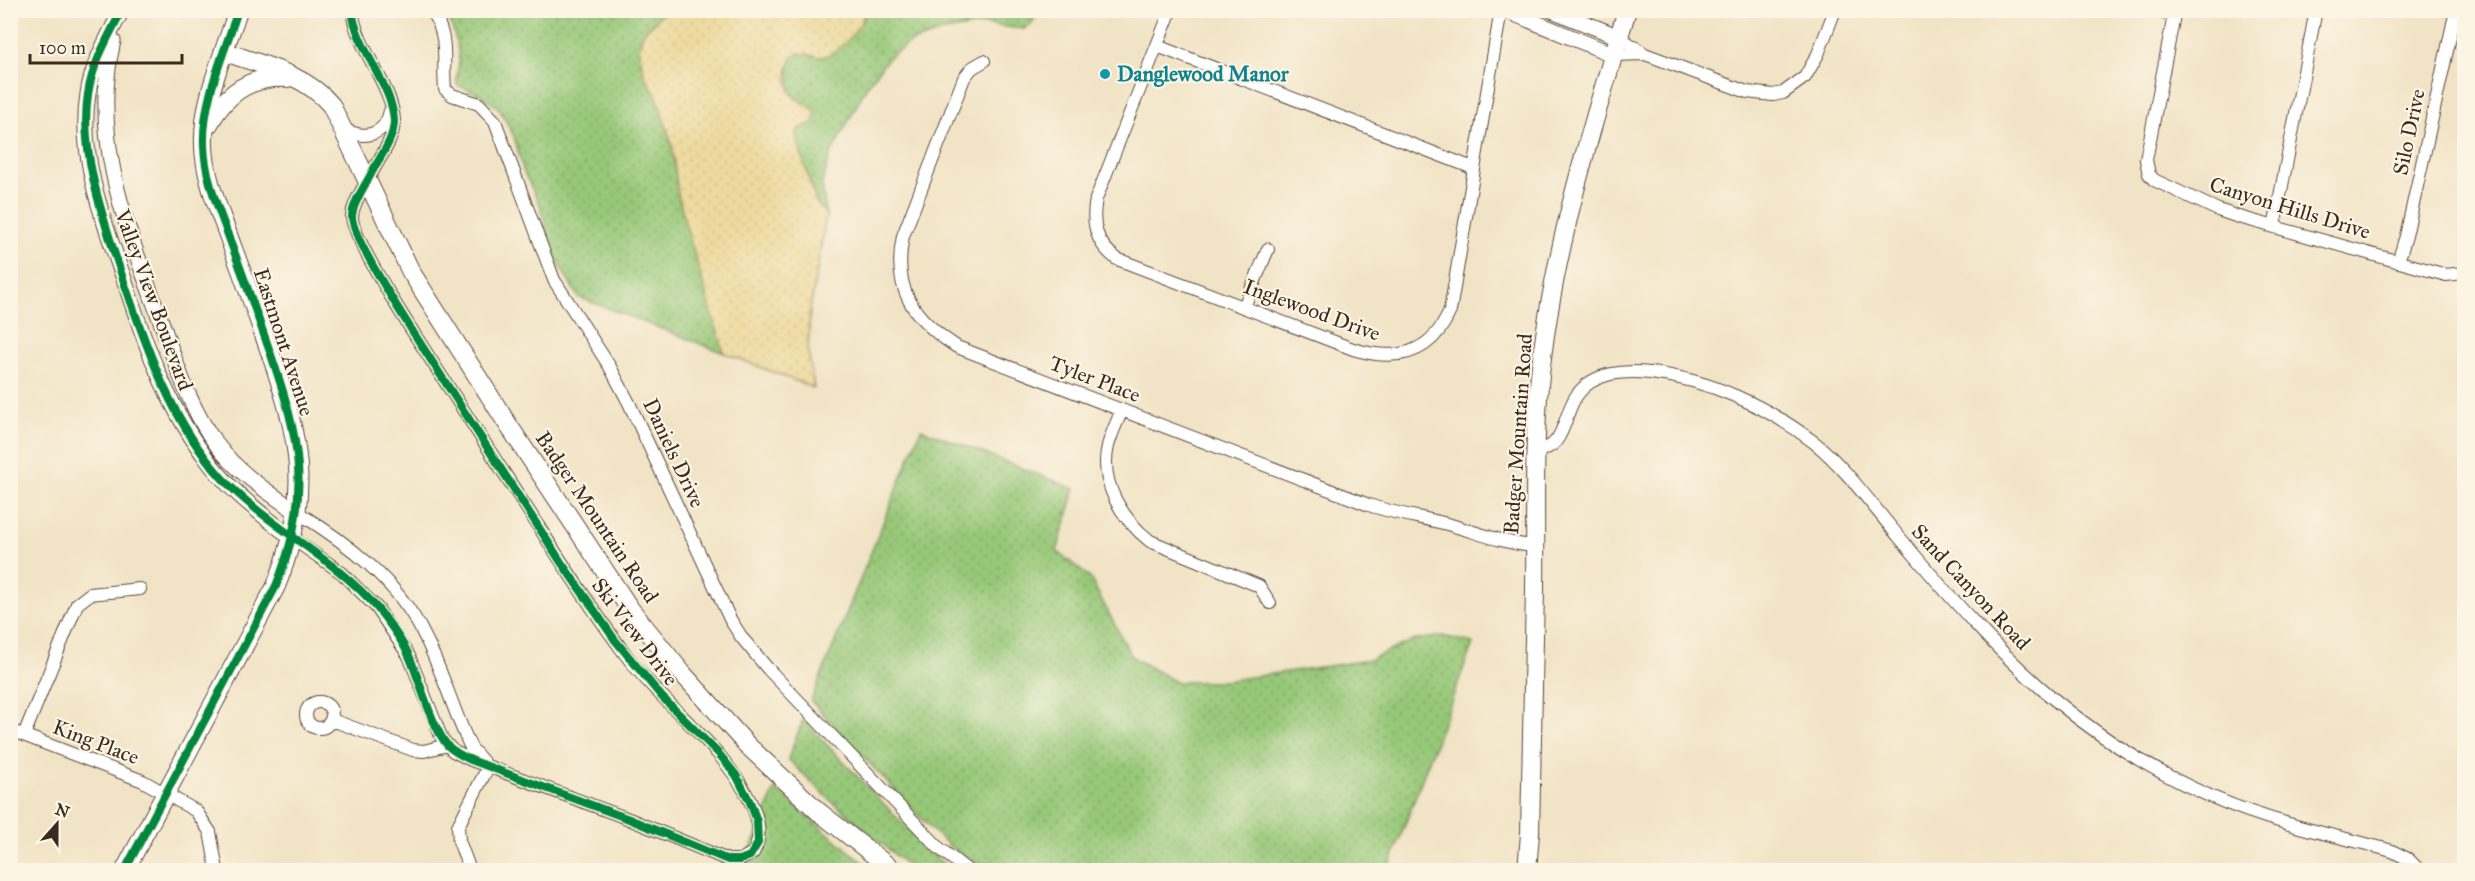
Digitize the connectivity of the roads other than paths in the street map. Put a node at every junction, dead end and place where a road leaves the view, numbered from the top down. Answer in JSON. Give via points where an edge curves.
{"nodes":[{"id":1,"x":238,"y":10,"type":"edge"},
{"id":2,"x":352,"y":10,"type":"edge"},
{"id":3,"x":432,"y":10,"type":"edge"},
{"id":4,"x":1171,"y":10,"type":"edge"},
{"id":5,"x":1503,"y":10,"type":"edge"},
{"id":6,"x":1552,"y":10,"type":"edge"},
{"id":7,"x":1627,"y":10,"type":"edge"},
{"id":8,"x":1835,"y":10,"type":"edge"},
{"id":9,"x":2152,"y":10,"type":"edge"},
{"id":10,"x":2316,"y":10,"type":"edge"},
{"id":11,"x":2456,"y":10,"type":"edge"},
{"id":12,"x":2175,"y":13,"type":"edge"},
{"id":13,"x":120,"y":14,"type":"edge"},
{"id":14,"x":1619,"y":37,"type":"junction"},
{"id":15,"x":1157,"y":46,"type":"junction"},
{"id":16,"x":225,"y":52,"type":"junction"},
{"id":17,"x":1645,"y":54,"type":"junction"},
{"id":18,"x":1614,"y":55,"type":"junction"},
{"id":19,"x":984,"y":61,"type":"dead end"},
{"id":20,"x":296,"y":78,"type":"junction"},
{"id":21,"x":389,"y":101,"type":"junction"},
{"id":22,"x":344,"y":129,"type":"junction"},
{"id":23,"x":204,"y":134,"type":"junction"},
{"id":24,"x":1473,"y":168,"type":"junction"},
{"id":25,"x":367,"y":181,"type":"junction"},
{"id":26,"x":2274,"y":226,"type":"junction"},
{"id":27,"x":1268,"y":249,"type":"dead end"},
{"id":28,"x":2398,"y":262,"type":"junction"},
{"id":29,"x":2464,"y":273,"type":"edge"},
{"id":30,"x":1244,"y":307,"type":"junction"},
{"id":31,"x":1122,"y":410,"type":"junction"},
{"id":32,"x":1536,"y":450,"type":"junction"},
{"id":33,"x":297,"y":512,"type":"junction"},
{"id":34,"x":292,"y":538,"type":"junction"},
{"id":35,"x":1533,"y":546,"type":"junction"},
{"id":36,"x":140,"y":589,"type":"dead end"},
{"id":37,"x":1270,"y":603,"type":"dead end"},
{"id":38,"x":332,"y":720,"type":"dead end"},
{"id":39,"x":10,"y":730,"type":"edge"},
{"id":40,"x":24,"y":735,"type":"junction"},
{"id":41,"x":447,"y":745,"type":"junction"},
{"id":42,"x":488,"y":767,"type":"junction"},
{"id":43,"x":166,"y":793,"type":"junction"},
{"id":44,"x":2415,"y":869,"type":"edge"},
{"id":45,"x":125,"y":870,"type":"edge"},
{"id":46,"x":217,"y":870,"type":"edge"},
{"id":47,"x":470,"y":870,"type":"edge"},
{"id":48,"x":893,"y":870,"type":"edge"},
{"id":49,"x":967,"y":870,"type":"edge"},
{"id":50,"x":1527,"y":870,"type":"edge"}],
"edges":[{"from":1,"to":16,"type":"main road","name":"Eastmont Avenue"},
{"from":2,"to":21,"type":"street"},
{"from":3,"to":49,"type":"street","name":"Daniels Drive","via":[[444,41],[445,88],[452,95],[479,104],[495,121],[554,280],[629,402],[736,628],[768,669],[931,840]]},
{"from":4,"to":15,"type":"street","name":"Inglewood Drive"},
{"from":5,"to":18,"type":"street"},
{"from":5,"to":24,"type":"street","name":"Inglewood Drive"},
{"from":6,"to":14,"type":"street"},
{"from":7,"to":14,"type":"main road","name":"Badger Mountain Road"},
{"from":8,"to":17,"type":"street","via":[[1811,68],[1783,93],[1747,92]]},
{"from":9,"to":12,"type":"street"},
{"from":10,"to":26,"type":"street"},
{"from":11,"to":28,"type":"street","name":"Silo Drive"},
{"from":12,"to":26,"type":"street","name":"Canyon Hills Drive","via":[[2146,160],[2149,174],[2159,183],[2218,210]]},
{"from":13,"to":33,"type":"street","name":"Valley View Boulevard","via":[[109,65],[106,120],[111,169],[128,232],[185,386],[206,429],[232,464]]},
{"from":13,"to":34,"type":"street","name":"Valley View Boulevard","via":[[95,69],[86,107],[92,168],[108,235],[159,374],[189,433],[222,478]]},
{"from":14,"to":17,"type":"street"},
{"from":14,"to":18,"type":"main road","name":"Badger Mountain Road"},
{"from":15,"to":24,"type":"street"},
{"from":15,"to":30,"type":"street","name":"Inglewood Drive","via":[[1096,199],[1094,231],[1106,251],[1117,259]]},
{"from":16,"to":20,"type":"main road","name":"Badger Mountain Road"},
{"from":16,"to":23,"type":"main road","name":"Eastmont Avenue","via":[[212,90]]},
{"from":17,"to":18,"type":"street"},
{"from":18,"to":32,"type":"main road","name":"Badger Mountain Road","via":[[1586,146],[1546,328]]},
{"from":19,"to":31,"type":"street","name":"Tyler Place","via":[[964,78],[903,236],[900,273],[909,301],[928,327],[957,347]]},
{"from":20,"to":22,"type":"main road","name":"Badger Mountain Road","via":[[325,97]]},
{"from":20,"to":23,"type":"main road","via":[[273,77],[245,85],[228,96]]},
{"from":21,"to":22,"type":"street","via":[[388,119],[380,130],[363,136]]},
{"from":21,"to":25,"type":"street","via":[[394,115],[392,135]]},
{"from":22,"to":25,"type":"main road","name":"Badger Mountain Road"},
{"from":23,"to":33,"type":"main road","name":"Eastmont Avenue","via":[[209,181],[293,422],[298,465]]},
{"from":24,"to":30,"type":"street","name":"Inglewood Drive","via":[[1450,311],[1439,331],[1420,346],[1389,357],[1367,353]]},
{"from":25,"to":42,"type":"street","name":"Ski View Drive","via":[[352,221],[390,294],[549,543],[622,649],[736,775],[754,813],[758,843],[750,856],[728,860]]},
{"from":25,"to":48,"type":"main road","name":"Badger Mountain Road","via":[[427,300],[630,609],[748,746],[819,813]]},
{"from":26,"to":28,"type":"street","name":"Canyon Hills Drive"},
{"from":27,"to":30,"type":"street"},
{"from":28,"to":29,"type":"street","name":"Canyon Hills Drive","via":[[2446,275]]},
{"from":31,"to":35,"type":"street","name":"Tyler Place","via":[[1386,511],[1447,524],[1499,541]]},
{"from":31,"to":37,"type":"street","via":[[1108,448],[1107,464],[1113,495],[1134,529],[1149,541],[1259,586]]},
{"from":32,"to":35,"type":"main road","name":"Badger Mountain Road"},
{"from":32,"to":44,"type":"street","name":"Sand Canyon Road","via":[[1554,444],[1584,386],[1610,374],[1667,375],[1730,393],[1778,419],[1823,451],[1988,637],[2056,701],[2108,740],[2167,777],[2219,800],[2288,824],[2392,851]]},
{"from":33,"to":34,"type":"main road","name":"Eastmont Avenue"},
{"from":33,"to":42,"type":"street","name":"Valley View Boulevard","via":[[354,552],[408,608],[424,633],[466,737]]},
{"from":34,"to":41,"type":"street","name":"Valley View Boulevard","via":[[342,573],[393,628]]},
{"from":34,"to":43,"type":"main road","name":"Eastmont Avenue","via":[[269,601]]},
{"from":35,"to":50,"type":"main road","name":"Badger Mountain Road"},
{"from":36,"to":40,"type":"street","via":[[90,594],[76,603]]},
{"from":38,"to":41,"type":"street","via":[[413,750]]},
{"from":39,"to":40,"type":"street","name":"King Place"},
{"from":40,"to":43,"type":"street","name":"King Place"},
{"from":41,"to":42,"type":"street","via":[[461,756]]},
{"from":42,"to":47,"type":"street","via":[[458,826]]},
{"from":43,"to":45,"type":"main road","name":"Eastmont Avenue"},
{"from":43,"to":46,"type":"street","name":"King Place","via":[[196,811],[210,832]]}]}
